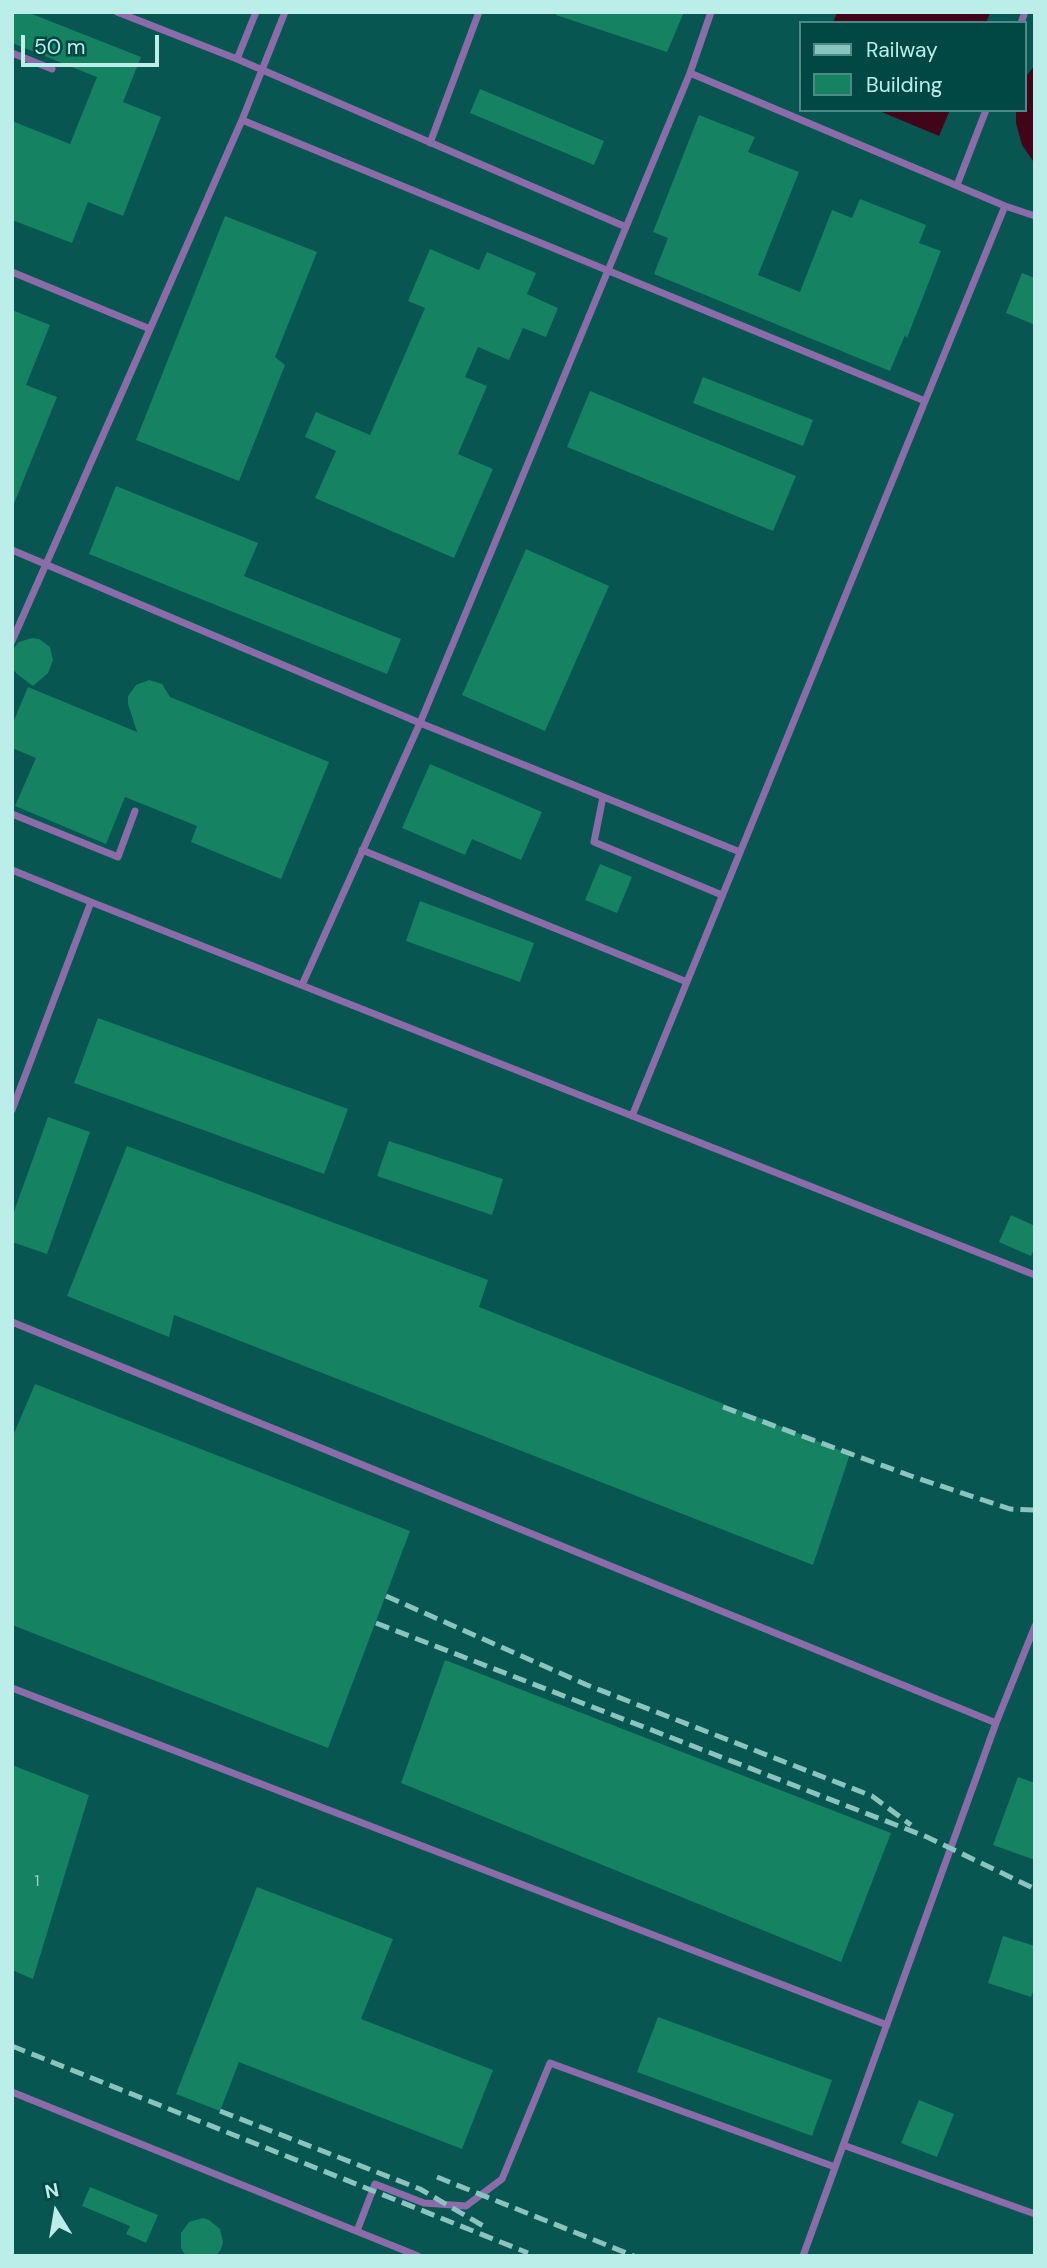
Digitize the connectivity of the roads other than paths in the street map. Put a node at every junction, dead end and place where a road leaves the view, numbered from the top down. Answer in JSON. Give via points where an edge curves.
{"nodes":[{"id":1,"x":117,"y":12,"type":"edge"},
{"id":2,"x":256,"y":12,"type":"edge"},
{"id":3,"x":285,"y":12,"type":"edge"},
{"id":4,"x":479,"y":12,"type":"edge"},
{"id":5,"x":711,"y":12,"type":"edge"},
{"id":6,"x":12,"y":53,"type":"edge"},
{"id":7,"x":237,"y":59,"type":"junction"},
{"id":8,"x":52,"y":69,"type":"dead end"},
{"id":9,"x":262,"y":71,"type":"junction"},
{"id":10,"x":690,"y":73,"type":"junction"},
{"id":11,"x":985,"y":112,"type":"edge"},
{"id":12,"x":242,"y":120,"type":"junction"},
{"id":13,"x":430,"y":143,"type":"junction"},
{"id":14,"x":957,"y":186,"type":"junction"},
{"id":15,"x":1005,"y":206,"type":"junction"},
{"id":16,"x":1035,"y":216,"type":"edge"},
{"id":17,"x":626,"y":227,"type":"junction"},
{"id":18,"x":608,"y":271,"type":"junction"},
{"id":19,"x":12,"y":272,"type":"edge"},
{"id":20,"x":150,"y":328,"type":"junction"},
{"id":21,"x":925,"y":401,"type":"junction"},
{"id":22,"x":12,"y":550,"type":"edge"},
{"id":23,"x":47,"y":565,"type":"junction"},
{"id":24,"x":12,"y":640,"type":"edge"},
{"id":25,"x":420,"y":723,"type":"junction"},
{"id":26,"x":603,"y":797,"type":"junction"},
{"id":27,"x":135,"y":811,"type":"dead end"},
{"id":28,"x":12,"y":814,"type":"edge"},
{"id":29,"x":362,"y":850,"type":"junction"},
{"id":30,"x":740,"y":852,"type":"junction"},
{"id":31,"x":12,"y":870,"type":"edge"},
{"id":32,"x":722,"y":895,"type":"junction"},
{"id":33,"x":91,"y":902,"type":"junction"},
{"id":34,"x":687,"y":982,"type":"junction"},
{"id":35,"x":302,"y":985,"type":"junction"},
{"id":36,"x":12,"y":1110,"type":"edge"},
{"id":37,"x":632,"y":1116,"type":"junction"},
{"id":38,"x":1035,"y":1275,"type":"edge"},
{"id":39,"x":12,"y":1322,"type":"edge"},
{"id":40,"x":1035,"y":1626,"type":"edge"},
{"id":41,"x":12,"y":1688,"type":"edge"},
{"id":42,"x":996,"y":1723,"type":"junction"},
{"id":43,"x":887,"y":2025,"type":"junction"},
{"id":44,"x":12,"y":2092,"type":"edge"},
{"id":45,"x":843,"y":2145,"type":"junction"},
{"id":46,"x":835,"y":2168,"type":"junction"},
{"id":47,"x":1035,"y":2214,"type":"edge"},
{"id":48,"x":357,"y":2231,"type":"junction"},
{"id":49,"x":418,"y":2256,"type":"edge"},
{"id":50,"x":803,"y":2256,"type":"edge"}],
"edges":[{"from":1,"to":7,"type":"lane"},
{"from":2,"to":7,"type":"lane"},
{"from":3,"to":9,"type":"lane"},
{"from":4,"to":13,"type":"lane"},
{"from":5,"to":10,"type":"lane"},
{"from":6,"to":8,"type":"lane"},
{"from":7,"to":9,"type":"lane"},
{"from":9,"to":12,"type":"lane"},
{"from":9,"to":13,"type":"lane"},
{"from":10,"to":14,"type":"lane"},
{"from":10,"to":17,"type":"lane"},
{"from":11,"to":14,"type":"lane"},
{"from":12,"to":18,"type":"lane"},
{"from":12,"to":20,"type":"lane"},
{"from":13,"to":17,"type":"lane"},
{"from":14,"to":15,"type":"lane"},
{"from":15,"to":16,"type":"lane"},
{"from":15,"to":21,"type":"lane"},
{"from":17,"to":18,"type":"lane"},
{"from":18,"to":21,"type":"lane"},
{"from":18,"to":25,"type":"lane"},
{"from":19,"to":20,"type":"lane"},
{"from":20,"to":23,"type":"lane"},
{"from":21,"to":30,"type":"lane"},
{"from":22,"to":23,"type":"lane"},
{"from":23,"to":24,"type":"lane"},
{"from":23,"to":25,"type":"lane"},
{"from":25,"to":26,"type":"lane"},
{"from":25,"to":29,"type":"lane"},
{"from":26,"to":30,"type":"lane"},
{"from":26,"to":32,"type":"lane","via":[[594,842]]},
{"from":27,"to":28,"type":"lane","via":[[118,857]]},
{"from":29,"to":34,"type":"lane"},
{"from":29,"to":35,"type":"lane"},
{"from":30,"to":32,"type":"lane"},
{"from":31,"to":33,"type":"lane"},
{"from":32,"to":34,"type":"lane"},
{"from":33,"to":35,"type":"lane"},
{"from":33,"to":36,"type":"lane"},
{"from":34,"to":37,"type":"lane"},
{"from":35,"to":37,"type":"lane"},
{"from":37,"to":38,"type":"lane"},
{"from":39,"to":42,"type":"lane"},
{"from":40,"to":42,"type":"lane"},
{"from":41,"to":43,"type":"lane"},
{"from":42,"to":43,"type":"lane"},
{"from":43,"to":45,"type":"lane"},
{"from":44,"to":48,"type":"lane"},
{"from":45,"to":46,"type":"lane"},
{"from":45,"to":47,"type":"lane"},
{"from":46,"to":48,"type":"lane","via":[[550,2063],[502,2179],[466,2206],[424,2203],[375,2184]]},
{"from":46,"to":50,"type":"lane"},
{"from":48,"to":49,"type":"lane"}]}
